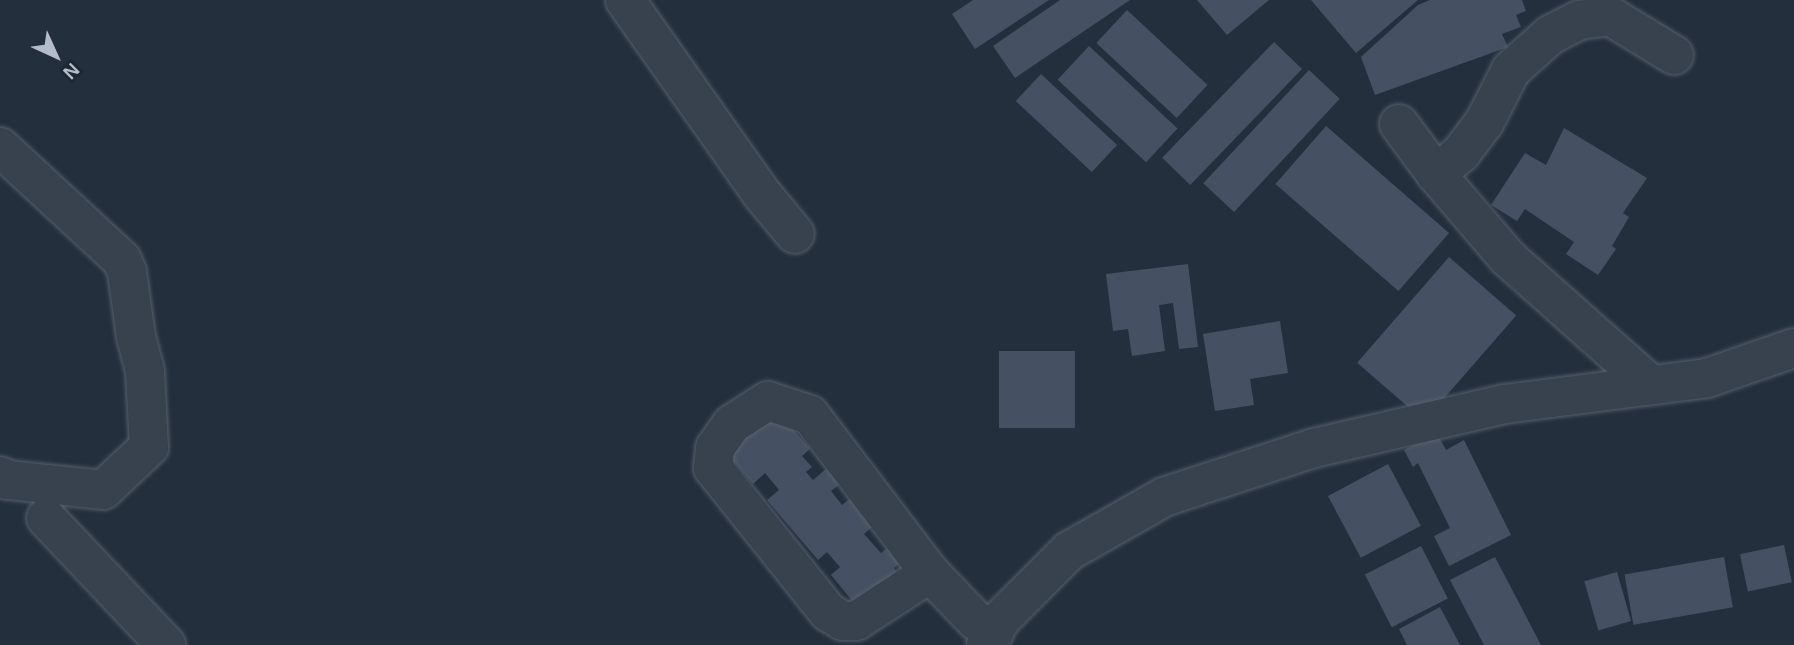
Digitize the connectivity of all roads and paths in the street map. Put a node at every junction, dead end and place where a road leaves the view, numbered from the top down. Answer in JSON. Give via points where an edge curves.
{"nodes":[{"id":1,"x":625,"y":0,"type":"edge"},
{"id":2,"x":1674,"y":55,"type":"dead end"},
{"id":3,"x":1398,"y":124,"type":"dead end"},
{"id":4,"x":0,"y":147,"type":"edge"},
{"id":5,"x":1436,"y":174,"type":"junction"},
{"id":6,"x":795,"y":234,"type":"dead end"},
{"id":7,"x":1794,"y":348,"type":"edge"},
{"id":8,"x":1651,"y":385,"type":"junction"},
{"id":9,"x":0,"y":477,"type":"edge"},
{"id":10,"x":46,"y":518,"type":"dead end"},
{"id":11,"x":930,"y":573,"type":"junction"},
{"id":12,"x":990,"y":639,"type":"edge"},
{"id":13,"x":166,"y":645,"type":"edge"}],
"edges":[{"from":1,"to":6,"type":"street"},
{"from":2,"to":5,"type":"street","via":[[1610,16],[1579,20],[1511,70],[1484,123],[1461,153]]},
{"from":3,"to":5,"type":"street"},
{"from":4,"to":9,"type":"street","via":[[122,260],[145,371],[149,447],[103,490]]},
{"from":5,"to":8,"type":"street","via":[[1508,258]]},
{"from":7,"to":8,"type":"street","via":[[1707,378]]},
{"from":8,"to":12,"type":"street","via":[[1505,404],[1314,448],[1164,497],[1069,551],[1001,620]]},
{"from":10,"to":13,"type":"street"},
{"from":11,"to":11,"type":"street","via":[[810,415],[768,401],[732,424],[715,448],[713,468],[828,612],[843,621],[856,621]]},
{"from":11,"to":12,"type":"street"}]}
